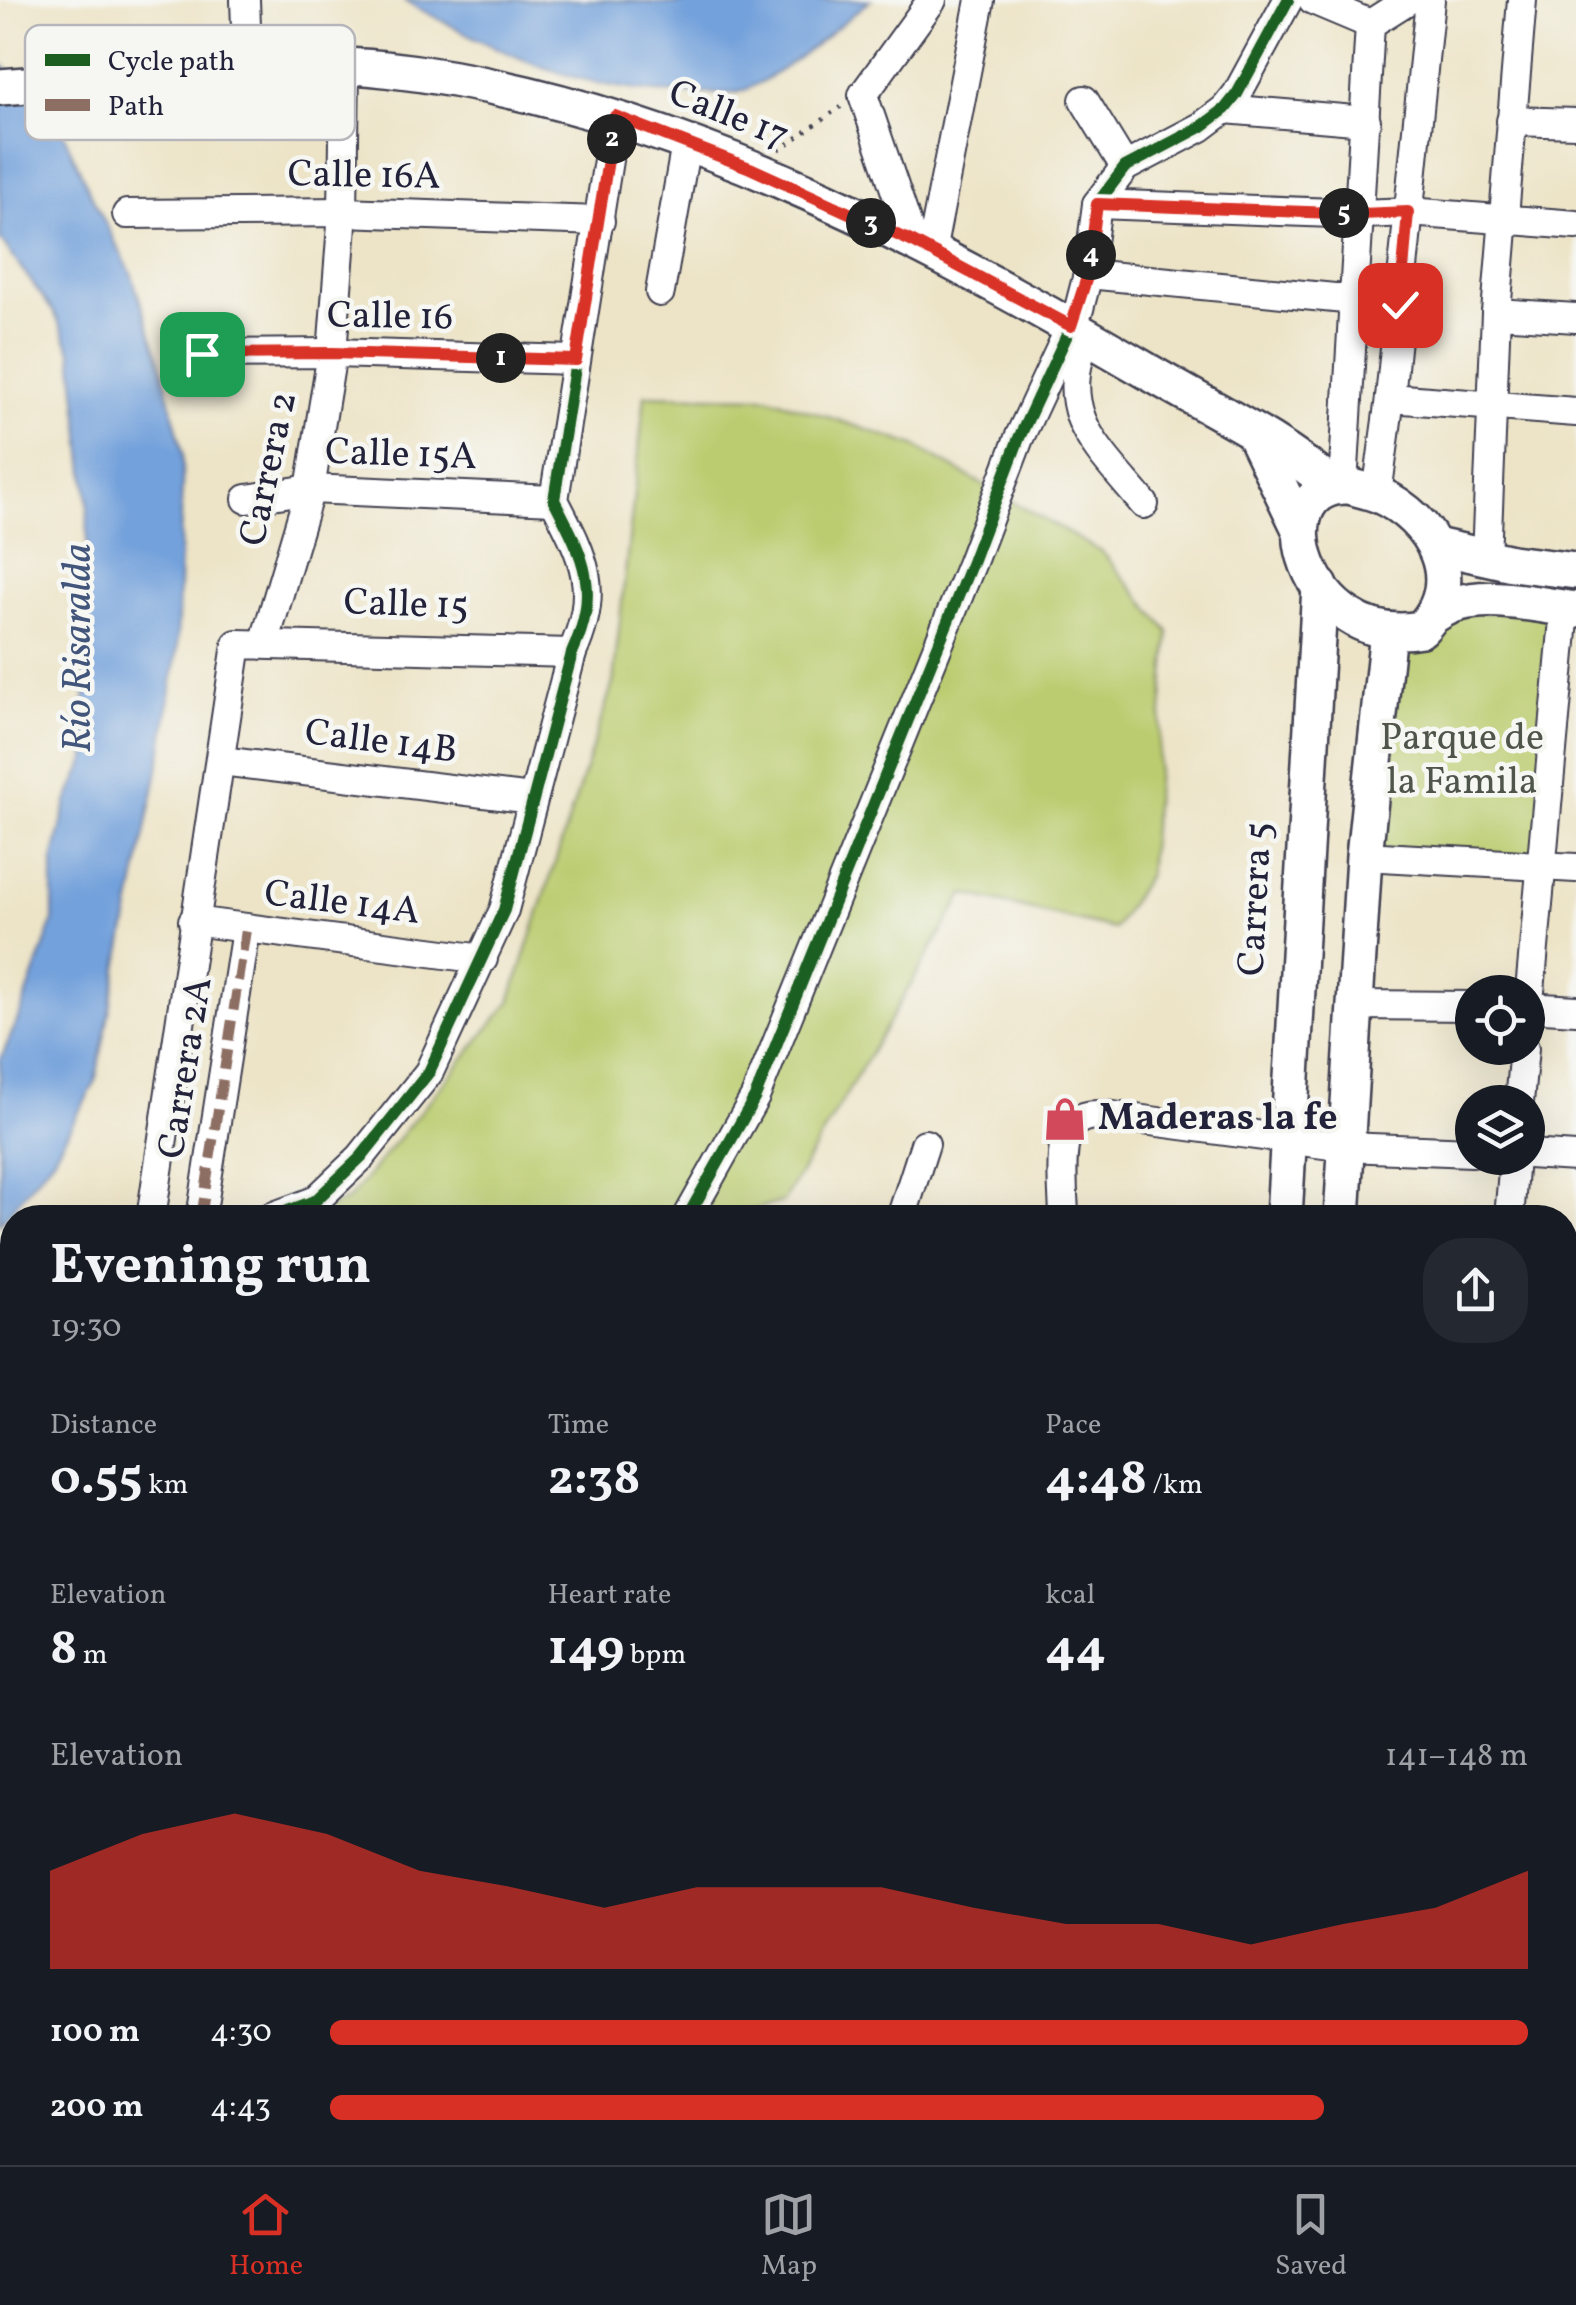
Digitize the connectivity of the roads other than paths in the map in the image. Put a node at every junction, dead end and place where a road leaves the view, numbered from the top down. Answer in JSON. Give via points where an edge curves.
{"nodes":[{"id":1,"x":245,"y":0,"type":"edge"},
{"id":2,"x":932,"y":0,"type":"edge"},
{"id":3,"x":980,"y":0,"type":"edge"},
{"id":4,"x":1288,"y":0,"type":"edge"},
{"id":5,"x":1313,"y":0,"type":"edge"},
{"id":6,"x":1408,"y":0,"type":"edge"},
{"id":7,"x":1430,"y":0,"type":"edge"},
{"id":8,"x":1522,"y":0,"type":"edge"},
{"id":9,"x":1370,"y":24,"type":"junction"},
{"id":10,"x":250,"y":25,"type":"edge"},
{"id":11,"x":355,"y":67,"type":"edge"},
{"id":12,"x":25,"y":86,"type":"edge"},
{"id":13,"x":0,"y":88,"type":"edge"},
{"id":14,"x":1084,"y":100,"type":"dead end"},
{"id":15,"x":1224,"y":110,"type":"junction"},
{"id":16,"x":615,"y":116,"type":"junction"},
{"id":17,"x":1366,"y":121,"type":"junction"},
{"id":18,"x":1512,"y":121,"type":"junction"},
{"id":19,"x":1576,"y":123,"type":"edge"},
{"id":20,"x":344,"y":140,"type":"edge"},
{"id":21,"x":686,"y":144,"type":"junction"},
{"id":22,"x":1125,"y":168,"type":"junction"},
{"id":23,"x":1097,"y":204,"type":"junction"},
{"id":24,"x":343,"y":212,"type":"junction"},
{"id":25,"x":1408,"y":212,"type":"junction"},
{"id":26,"x":126,"y":214,"type":"dead end"},
{"id":27,"x":1361,"y":214,"type":"junction"},
{"id":28,"x":1504,"y":219,"type":"junction"},
{"id":29,"x":600,"y":221,"type":"junction"},
{"id":30,"x":1576,"y":225,"type":"edge"},
{"id":31,"x":922,"y":247,"type":"junction"},
{"id":32,"x":1088,"y":274,"type":"junction"},
{"id":33,"x":660,"y":292,"type":"dead end"},
{"id":34,"x":1355,"y":300,"type":"junction"},
{"id":35,"x":1496,"y":313,"type":"junction"},
{"id":36,"x":1576,"y":318,"type":"edge"},
{"id":37,"x":1079,"y":331,"type":"junction"},
{"id":38,"x":332,"y":353,"type":"junction"},
{"id":39,"x":202,"y":354,"type":"dead end"},
{"id":40,"x":576,"y":360,"type":"junction"},
{"id":41,"x":1390,"y":398,"type":"junction"},
{"id":42,"x":1491,"y":407,"type":"junction"},
{"id":43,"x":1576,"y":412,"type":"edge"},
{"id":44,"x":1253,"y":434,"type":"junction"},
{"id":45,"x":1351,"y":489,"type":"junction"},
{"id":46,"x":310,"y":490,"type":"junction"},
{"id":47,"x":247,"y":499,"type":"dead end"},
{"id":48,"x":554,"y":500,"type":"junction"},
{"id":49,"x":1144,"y":504,"type":"dead end"},
{"id":50,"x":1300,"y":528,"type":"junction"},
{"id":51,"x":1436,"y":546,"type":"junction"},
{"id":52,"x":1486,"y":558,"type":"junction"},
{"id":53,"x":1576,"y":571,"type":"edge"},
{"id":54,"x":1320,"y":586,"type":"junction"},
{"id":55,"x":1570,"y":610,"type":"edge"},
{"id":56,"x":1436,"y":614,"type":"junction"},
{"id":57,"x":1388,"y":631,"type":"junction"},
{"id":58,"x":250,"y":644,"type":"junction"},
{"id":59,"x":572,"y":653,"type":"junction"},
{"id":60,"x":221,"y":760,"type":"junction"},
{"id":61,"x":532,"y":799,"type":"junction"},
{"id":62,"x":1364,"y":856,"type":"junction"},
{"id":63,"x":1540,"y":866,"type":"junction"},
{"id":64,"x":1576,"y":868,"type":"edge"},
{"id":65,"x":193,"y":922,"type":"junction"},
{"id":66,"x":246,"y":930,"type":"junction"},
{"id":67,"x":483,"y":959,"type":"junction"},
{"id":68,"x":1531,"y":975,"type":"edge"},
{"id":69,"x":1355,"y":1004,"type":"junction"},
{"id":70,"x":1455,"y":1006,"type":"edge"},
{"id":71,"x":1545,"y":1009,"type":"edge"},
{"id":72,"x":1576,"y":1010,"type":"edge"},
{"id":73,"x":1286,"y":1139,"type":"junction"},
{"id":74,"x":926,"y":1144,"type":"dead end"},
{"id":75,"x":1346,"y":1146,"type":"junction"},
{"id":76,"x":1455,"y":1151,"type":"edge"},
{"id":77,"x":1545,"y":1155,"type":"edge"},
{"id":78,"x":1576,"y":1158,"type":"edge"},
{"id":79,"x":1513,"y":1175,"type":"edge"},
{"id":80,"x":153,"y":1205,"type":"edge"},
{"id":81,"x":203,"y":1205,"type":"edge"},
{"id":82,"x":302,"y":1205,"type":"edge"},
{"id":83,"x":694,"y":1205,"type":"edge"},
{"id":84,"x":905,"y":1205,"type":"edge"},
{"id":85,"x":1064,"y":1205,"type":"edge"},
{"id":86,"x":1284,"y":1205,"type":"edge"},
{"id":87,"x":1343,"y":1205,"type":"edge"},
{"id":88,"x":1510,"y":1205,"type":"edge"}],
"edges":[{"from":1,"to":10,"type":"street"},
{"from":2,"to":31,"type":"street","via":[[863,95]]},
{"from":3,"to":31,"type":"street"},
{"from":4,"to":15,"type":"street"},
{"from":5,"to":9,"type":"street"},
{"from":6,"to":9,"type":"street"},
{"from":7,"to":25,"type":"street"},
{"from":8,"to":18,"type":"street"},
{"from":9,"to":17,"type":"street"},
{"from":11,"to":16,"type":"main road","name":"Calle 17","via":[[445,78]]},
{"from":12,"to":13,"type":"main road","name":"Calle 17"},
{"from":14,"to":22,"type":"street"},
{"from":15,"to":17,"type":"street"},
{"from":15,"to":22,"type":"street"},
{"from":16,"to":21,"type":"main road","name":"Calle 17"},
{"from":16,"to":29,"type":"street"},
{"from":17,"to":27,"type":"street"},
{"from":18,"to":19,"type":"street"},
{"from":18,"to":28,"type":"street"},
{"from":20,"to":24,"type":"street","name":"Carrera 2"},
{"from":21,"to":31,"type":"main road","name":"Calle 17"},
{"from":21,"to":33,"type":"street"},
{"from":22,"to":23,"type":"street"},
{"from":23,"to":27,"type":"street"},
{"from":23,"to":32,"type":"street"},
{"from":24,"to":26,"type":"street","name":"Calle 16A"},
{"from":24,"to":29,"type":"street","name":"Calle 16A"},
{"from":24,"to":38,"type":"street","name":"Carrera 2"},
{"from":25,"to":27,"type":"street"},
{"from":25,"to":28,"type":"street"},
{"from":25,"to":41,"type":"street"},
{"from":27,"to":34,"type":"street"},
{"from":28,"to":30,"type":"street"},
{"from":28,"to":35,"type":"street"},
{"from":29,"to":40,"type":"street"},
{"from":31,"to":37,"type":"main road","name":"Calle 17"},
{"from":32,"to":34,"type":"street"},
{"from":32,"to":37,"type":"street"},
{"from":34,"to":45,"type":"street"},
{"from":35,"to":36,"type":"street"},
{"from":35,"to":42,"type":"street"},
{"from":37,"to":44,"type":"main road","name":"Calle 17"},
{"from":37,"to":49,"type":"street","via":[[1077,411]]},
{"from":37,"to":83,"type":"street","via":[[999,486],[756,1097]]},
{"from":38,"to":39,"type":"street","name":"Calle 16"},
{"from":38,"to":40,"type":"street","name":"Calle 16"},
{"from":38,"to":46,"type":"street","name":"Carrera 2"},
{"from":40,"to":48,"type":"street"},
{"from":41,"to":42,"type":"street"},
{"from":41,"to":45,"type":"street"},
{"from":42,"to":43,"type":"street"},
{"from":42,"to":52,"type":"street"},
{"from":44,"to":45,"type":"main road","name":"Calle 17"},
{"from":44,"to":50,"type":"main road"},
{"from":45,"to":50,"type":"main road","via":[[1311,503]]},
{"from":45,"to":51,"type":"main road","via":[[1402,510]]},
{"from":46,"to":47,"type":"street","name":"Calle 15A"},
{"from":46,"to":48,"type":"street","name":"Calle 15A"},
{"from":46,"to":58,"type":"street","name":"Carrera 2"},
{"from":48,"to":59,"type":"street","via":[[588,577],[585,624]]},
{"from":50,"to":54,"type":"main road"},
{"from":51,"to":52,"type":"main road"},
{"from":51,"to":56,"type":"main road","via":[[1444,576]]},
{"from":52,"to":53,"type":"main road"},
{"from":54,"to":57,"type":"main road","via":[[1352,619]]},
{"from":54,"to":73,"type":"main road","name":"Carrera 5"},
{"from":55,"to":56,"type":"main road","via":[[1456,602]]},
{"from":55,"to":63,"type":"street"},
{"from":56,"to":57,"type":"main road","via":[[1422,628]]},
{"from":57,"to":62,"type":"main road"},
{"from":58,"to":59,"type":"street","name":"Calle 15"},
{"from":58,"to":60,"type":"street","name":"Carrera 2"},
{"from":59,"to":61,"type":"street"},
{"from":60,"to":61,"type":"street","name":"Calle 14B"},
{"from":60,"to":65,"type":"street","name":"Carrera 2"},
{"from":61,"to":67,"type":"street","via":[[504,910]]},
{"from":62,"to":63,"type":"street"},
{"from":62,"to":69,"type":"main road"},
{"from":63,"to":64,"type":"street"},
{"from":63,"to":68,"type":"street"},
{"from":65,"to":66,"type":"street","name":"Calle 14A"},
{"from":65,"to":80,"type":"street","name":"Carrera 2"},
{"from":66,"to":67,"type":"street","name":"Calle 14A"},
{"from":66,"to":81,"type":"street","name":"Carrera 2A"},
{"from":67,"to":82,"type":"street","via":[[429,1072],[361,1158]]},
{"from":69,"to":70,"type":"street"},
{"from":69,"to":75,"type":"main road"},
{"from":71,"to":72,"type":"street"},
{"from":73,"to":75,"type":"street"},
{"from":73,"to":85,"type":"street","via":[[1088,1116],[1067,1134]]},
{"from":73,"to":86,"type":"main road","name":"Carrera 5"},
{"from":74,"to":84,"type":"street"},
{"from":75,"to":76,"type":"street"},
{"from":75,"to":87,"type":"main road"},
{"from":77,"to":78,"type":"street"},
{"from":79,"to":88,"type":"street"}]}
